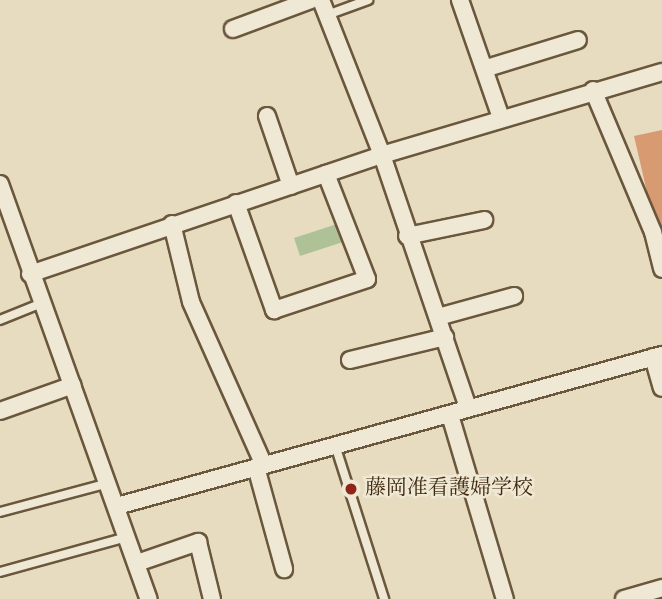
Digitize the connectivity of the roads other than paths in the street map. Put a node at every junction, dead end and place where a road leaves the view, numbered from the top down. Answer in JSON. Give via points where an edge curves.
{"nodes":[{"id":1,"x":312,"y":0,"type":"edge"},
{"id":2,"x":368,"y":0,"type":"edge"},
{"id":3,"x":460,"y":0,"type":"edge"},
{"id":4,"x":324,"y":8,"type":"edge"},
{"id":5,"x":233,"y":29,"type":"dead end"},
{"id":6,"x":578,"y":40,"type":"dead end"},
{"id":7,"x":487,"y":68,"type":"junction"},
{"id":8,"x":662,"y":72,"type":"edge"},
{"id":9,"x":593,"y":90,"type":"junction"},
{"id":10,"x":267,"y":116,"type":"dead end"},
{"id":11,"x":501,"y":118,"type":"junction"},
{"id":12,"x":382,"y":155,"type":"junction"},
{"id":13,"x":326,"y":174,"type":"junction"},
{"id":14,"x":0,"y":184,"type":"edge"},
{"id":15,"x":291,"y":186,"type":"junction"},
{"id":16,"x":236,"y":203,"type":"junction"},
{"id":17,"x":484,"y":220,"type":"dead end"},
{"id":18,"x":172,"y":224,"type":"junction"},
{"id":19,"x":6,"y":225,"type":"edge"},
{"id":20,"x":407,"y":236,"type":"junction"},
{"id":21,"x":662,"y":269,"type":"edge"},
{"id":22,"x":30,"y":274,"type":"junction"},
{"id":23,"x":514,"y":296,"type":"dead end"},
{"id":24,"x":42,"y":303,"type":"junction"},
{"id":25,"x":438,"y":317,"type":"junction"},
{"id":26,"x":0,"y":320,"type":"edge"},
{"id":27,"x":445,"y":337,"type":"junction"},
{"id":28,"x":658,"y":356,"type":"edge"},
{"id":29,"x":350,"y":360,"type":"dead end"},
{"id":30,"x":73,"y":385,"type":"junction"},
{"id":31,"x":662,"y":388,"type":"edge"},
{"id":32,"x":468,"y":408,"type":"junction"},
{"id":33,"x":0,"y":411,"type":"edge"},
{"id":34,"x":450,"y":415,"type":"junction"},
{"id":35,"x":335,"y":445,"type":"junction"},
{"id":36,"x":260,"y":466,"type":"junction"},
{"id":37,"x":108,"y":483,"type":"junction"},
{"id":38,"x":117,"y":506,"type":"junction"},
{"id":39,"x":0,"y":512,"type":"edge"},
{"id":40,"x":127,"y":537,"type":"junction"},
{"id":41,"x":136,"y":563,"type":"junction"},
{"id":42,"x":284,"y":569,"type":"dead end"},
{"id":43,"x":0,"y":572,"type":"edge"},
{"id":44,"x":662,"y":588,"type":"edge"},
{"id":45,"x":149,"y":599,"type":"edge"},
{"id":46,"x":212,"y":599,"type":"edge"},
{"id":47,"x":384,"y":599,"type":"edge"},
{"id":48,"x":505,"y":599,"type":"edge"},
{"id":49,"x":624,"y":599,"type":"edge"}],
"edges":[{"from":1,"to":5,"type":"street"},
{"from":2,"to":4,"type":"lane"},
{"from":3,"to":7,"type":"street"},
{"from":4,"to":12,"type":"street"},
{"from":6,"to":7,"type":"street"},
{"from":7,"to":11,"type":"street"},
{"from":8,"to":9,"type":"street"},
{"from":9,"to":11,"type":"street"},
{"from":9,"to":21,"type":"street","via":[[653,232]]},
{"from":10,"to":15,"type":"street"},
{"from":11,"to":12,"type":"street"},
{"from":12,"to":13,"type":"street"},
{"from":12,"to":20,"type":"street"},
{"from":13,"to":15,"type":"street"},
{"from":13,"to":16,"type":"street","via":[[367,279],[275,310]]},
{"from":14,"to":19,"type":"street"},
{"from":15,"to":16,"type":"street"},
{"from":16,"to":18,"type":"street"},
{"from":17,"to":20,"type":"street"},
{"from":18,"to":22,"type":"street"},
{"from":18,"to":36,"type":"street","via":[[191,302]]},
{"from":19,"to":22,"type":"street"},
{"from":20,"to":25,"type":"street"},
{"from":22,"to":24,"type":"street"},
{"from":23,"to":25,"type":"street"},
{"from":24,"to":26,"type":"lane"},
{"from":24,"to":30,"type":"street"},
{"from":25,"to":27,"type":"street"},
{"from":27,"to":29,"type":"street"},
{"from":27,"to":32,"type":"street"},
{"from":28,"to":31,"type":"street"},
{"from":28,"to":32,"type":"street"},
{"from":30,"to":33,"type":"street"},
{"from":30,"to":37,"type":"street"},
{"from":32,"to":34,"type":"street"},
{"from":34,"to":35,"type":"street"},
{"from":34,"to":48,"type":"street"},
{"from":35,"to":36,"type":"street"},
{"from":35,"to":47,"type":"lane"},
{"from":36,"to":38,"type":"street"},
{"from":36,"to":42,"type":"street"},
{"from":37,"to":38,"type":"street"},
{"from":37,"to":39,"type":"lane"},
{"from":38,"to":40,"type":"street"},
{"from":40,"to":41,"type":"street"},
{"from":40,"to":43,"type":"lane"},
{"from":41,"to":45,"type":"street"},
{"from":41,"to":46,"type":"street","via":[[198,542]]},
{"from":44,"to":49,"type":"street"}]}
